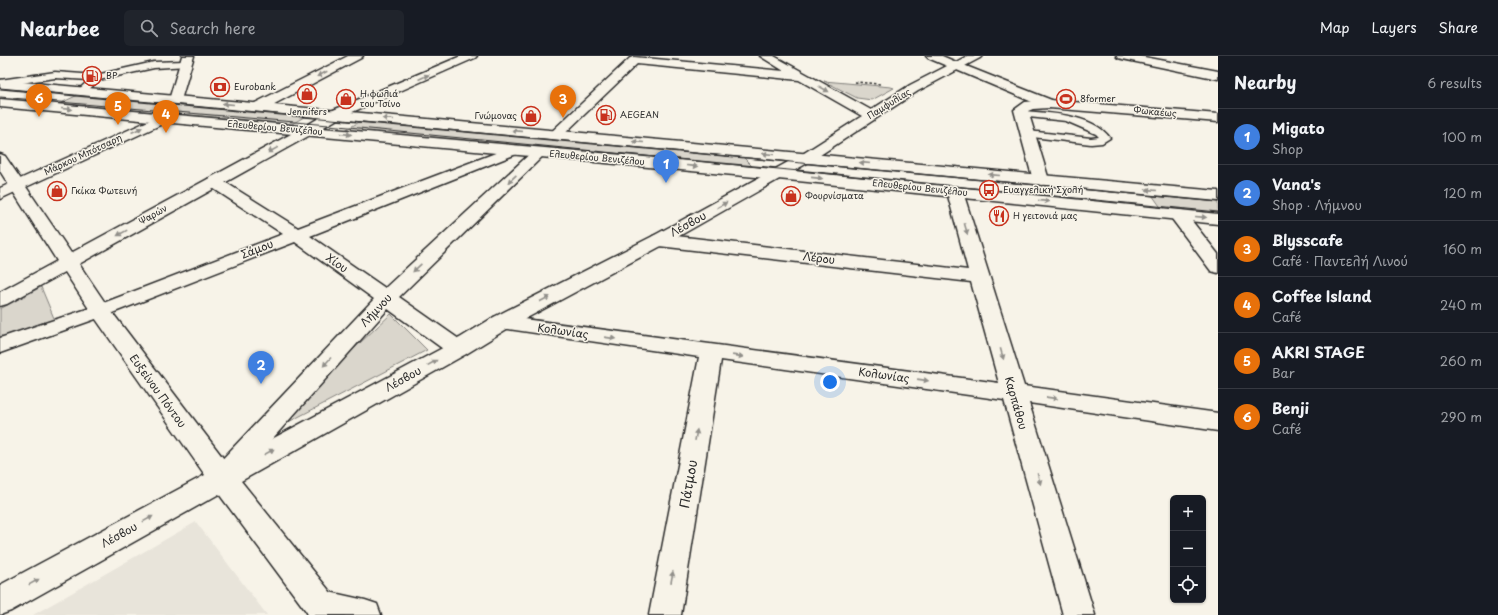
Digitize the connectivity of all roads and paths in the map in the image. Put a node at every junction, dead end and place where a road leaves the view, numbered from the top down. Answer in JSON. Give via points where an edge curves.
{"nodes":[{"id":1,"x":357,"y":56,"type":"edge"},
{"id":2,"x":471,"y":56,"type":"edge"},
{"id":3,"x":766,"y":56,"type":"edge"},
{"id":4,"x":932,"y":56,"type":"edge"},
{"id":5,"x":976,"y":56,"type":"edge"},
{"id":6,"x":1122,"y":56,"type":"edge"},
{"id":7,"x":631,"y":58,"type":"edge"},
{"id":8,"x":186,"y":60,"type":"edge"},
{"id":9,"x":956,"y":66,"type":"junction"},
{"id":10,"x":1218,"y":75,"type":"edge"},
{"id":11,"x":800,"y":76,"type":"junction"},
{"id":12,"x":96,"y":78,"type":"junction"},
{"id":13,"x":0,"y":83,"type":"edge"},
{"id":14,"x":82,"y":91,"type":"junction"},
{"id":15,"x":175,"y":100,"type":"junction"},
{"id":16,"x":0,"y":103,"type":"edge"},
{"id":17,"x":1049,"y":104,"type":"junction"},
{"id":18,"x":258,"y":107,"type":"junction"},
{"id":19,"x":336,"y":114,"type":"junction"},
{"id":20,"x":1022,"y":114,"type":"junction"},
{"id":21,"x":871,"y":115,"type":"junction"},
{"id":22,"x":166,"y":117,"type":"junction"},
{"id":23,"x":1218,"y":118,"type":"edge"},
{"id":24,"x":307,"y":131,"type":"junction"},
{"id":25,"x":556,"y":134,"type":"junction"},
{"id":26,"x":1028,"y":134,"type":"junction"},
{"id":27,"x":514,"y":150,"type":"junction"},
{"id":28,"x":540,"y":152,"type":"junction"},
{"id":29,"x":806,"y":158,"type":"junction"},
{"id":30,"x":0,"y":159,"type":"edge"},
{"id":31,"x":778,"y":174,"type":"junction"},
{"id":32,"x":1041,"y":180,"type":"junction"},
{"id":33,"x":214,"y":182,"type":"junction"},
{"id":34,"x":8,"y":190,"type":"edge"},
{"id":35,"x":955,"y":192,"type":"junction"},
{"id":36,"x":1218,"y":196,"type":"edge"},
{"id":37,"x":1178,"y":215,"type":"junction"},
{"id":38,"x":1218,"y":219,"type":"edge"},
{"id":39,"x":296,"y":234,"type":"junction"},
{"id":40,"x":658,"y":240,"type":"junction"},
{"id":41,"x":68,"y":263,"type":"junction"},
{"id":42,"x":1218,"y":267,"type":"edge"},
{"id":43,"x":980,"y":277,"type":"junction"},
{"id":44,"x":387,"y":297,"type":"junction"},
{"id":45,"x":0,"y":300,"type":"edge"},
{"id":46,"x":100,"y":311,"type":"junction"},
{"id":47,"x":502,"y":322,"type":"junction"},
{"id":48,"x":0,"y":346,"type":"edge"},
{"id":49,"x":458,"y":349,"type":"junction"},
{"id":50,"x":711,"y":352,"type":"junction"},
{"id":51,"x":1013,"y":392,"type":"junction"},
{"id":52,"x":1218,"y":422,"type":"edge"},
{"id":53,"x":222,"y":477,"type":"junction"},
{"id":54,"x":0,"y":601,"type":"edge"},
{"id":55,"x":324,"y":610,"type":"edge"},
{"id":56,"x":365,"y":615,"type":"edge"},
{"id":57,"x":665,"y":615,"type":"edge"},
{"id":58,"x":1079,"y":615,"type":"edge"}],
"edges":[{"from":1,"to":18,"type":"street","one_way":true},
{"from":19,"to":2,"type":"street","name":"Ψαρών","one_way":true},
{"from":3,"to":11,"type":"street"},
{"from":4,"to":9,"type":"street"},
{"from":5,"to":9,"type":"street","name":"Παμφυλίας"},
{"from":6,"to":10,"type":"street"},
{"from":7,"to":11,"type":"street"},
{"from":7,"to":25,"type":"street"},
{"from":8,"to":12,"type":"lane"},
{"from":8,"to":15,"type":"street"},
{"from":9,"to":17,"type":"street"},
{"from":9,"to":21,"type":"street","name":"Παμφυλίας"},
{"from":11,"to":21,"type":"street","one_way":true},
{"from":12,"to":13,"type":"lane","via":[[55,75]]},
{"from":12,"to":14,"type":"lane"},
{"from":13,"to":14,"type":"street","name":"Ελευθερίου Βενιζέλου"},
{"from":14,"to":15,"type":"street","name":"Ελευθερίου Βενιζέλου"},
{"from":18,"to":15,"type":"street","name":"Ελευθερίου Βενιζέλου","one_way":true},
{"from":16,"to":22,"type":"street","name":"Ελευθερίου Βενιζέλου","one_way":true},
{"from":17,"to":20,"type":"street","name":"Φωκαέως","via":[[1030,105],[1021,110]]},
{"from":17,"to":23,"type":"street","name":"Φωκαέως"},
{"from":18,"to":19,"type":"street","name":"Ελευθερίου Βενιζέλου"},
{"from":19,"to":24,"type":"street","name":"Ψαρών"},
{"from":25,"to":19,"type":"street","name":"Ελευθερίου Βενιζέλου","one_way":true},
{"from":20,"to":26,"type":"street"},
{"from":20,"to":26,"type":"lane","via":[[1068,118],[1100,132],[1105,138],[1098,141]]},
{"from":21,"to":29,"type":"street","name":"Παμφυλίας"},
{"from":22,"to":24,"type":"street","name":"Ελευθερίου Βενιζέλου"},
{"from":34,"to":22,"type":"street","name":"Μάρκου Μπότσαρη","one_way":true},
{"from":24,"to":27,"type":"street","name":"Ελευθερίου Βενιζέλου","one_way":true},
{"from":24,"to":33,"type":"street","name":"Ψαρών","one_way":true},
{"from":29,"to":25,"type":"street","name":"Ελευθερίου Βενιζέλου","one_way":true},
{"from":26,"to":32,"type":"street"},
{"from":27,"to":28,"type":"street","name":"Ελευθερίου Βενιζέλου"},
{"from":27,"to":39,"type":"street","name":"Σάμου"},
{"from":28,"to":31,"type":"street","name":"Ελευθερίου Βενιζέλου","one_way":true},
{"from":28,"to":44,"type":"street","name":"Λήμνου","one_way":true},
{"from":29,"to":31,"type":"street","name":"Λέσβου"},
{"from":32,"to":29,"type":"street","name":"Ελευθερίου Βενιζέλου","one_way":true},
{"from":30,"to":34,"type":"street","name":"Ευξείνου Πόντου"},
{"from":31,"to":35,"type":"street","name":"Ελευθερίου Βενιζέλου","one_way":true},
{"from":40,"to":31,"type":"street","name":"Λέσβου","one_way":true},
{"from":36,"to":32,"type":"street","name":"Ελευθερίου Βενιζέλου","one_way":true},
{"from":33,"to":39,"type":"street","name":"Χίου"},
{"from":33,"to":41,"type":"street","name":"Ψαρών","one_way":true},
{"from":34,"to":41,"type":"street","name":"Ευξείνου Πόντου"},
{"from":35,"to":37,"type":"street","name":"Ελευθερίου Βενιζέλου","one_way":true},
{"from":35,"to":43,"type":"street","name":"Καρπάθου","one_way":true},
{"from":37,"to":38,"type":"street","name":"Ελευθερίου Βενιζέλου","one_way":true},
{"from":37,"to":42,"type":"street"},
{"from":39,"to":44,"type":"street","name":"Χίου"},
{"from":39,"to":46,"type":"street","name":"Σάμου"},
{"from":40,"to":43,"type":"street","name":"Λέρου"},
{"from":47,"to":40,"type":"street","name":"Λέσβου","one_way":true},
{"from":41,"to":45,"type":"street","name":"Ψαρών"},
{"from":41,"to":46,"type":"street","name":"Ευξείνου Πόντου"},
{"from":43,"to":51,"type":"street","name":"Καρπάθου","one_way":true},
{"from":44,"to":49,"type":"street","name":"Χίου"},
{"from":44,"to":53,"type":"street","name":"Λήμνου","one_way":true},
{"from":46,"to":48,"type":"street","name":"Σάμου"},
{"from":46,"to":53,"type":"street","name":"Ευξείνου Πόντου"},
{"from":47,"to":49,"type":"street","name":"Λέσβου"},
{"from":47,"to":50,"type":"street","name":"Κολωνίας","one_way":true},
{"from":53,"to":49,"type":"street","name":"Λέσβου","one_way":true},
{"from":50,"to":51,"type":"street","name":"Κολωνίας","one_way":true},
{"from":57,"to":50,"type":"street","name":"Πάτμου","one_way":true},
{"from":51,"to":52,"type":"street","name":"Κολωνίας","one_way":true},
{"from":51,"to":58,"type":"street","name":"Καρπάθου","one_way":true},
{"from":54,"to":53,"type":"street","name":"Λέσβου","one_way":true},
{"from":53,"to":55,"type":"street","name":"Ευξείνου Πόντου"},
{"from":55,"to":56,"type":"street"}]}
